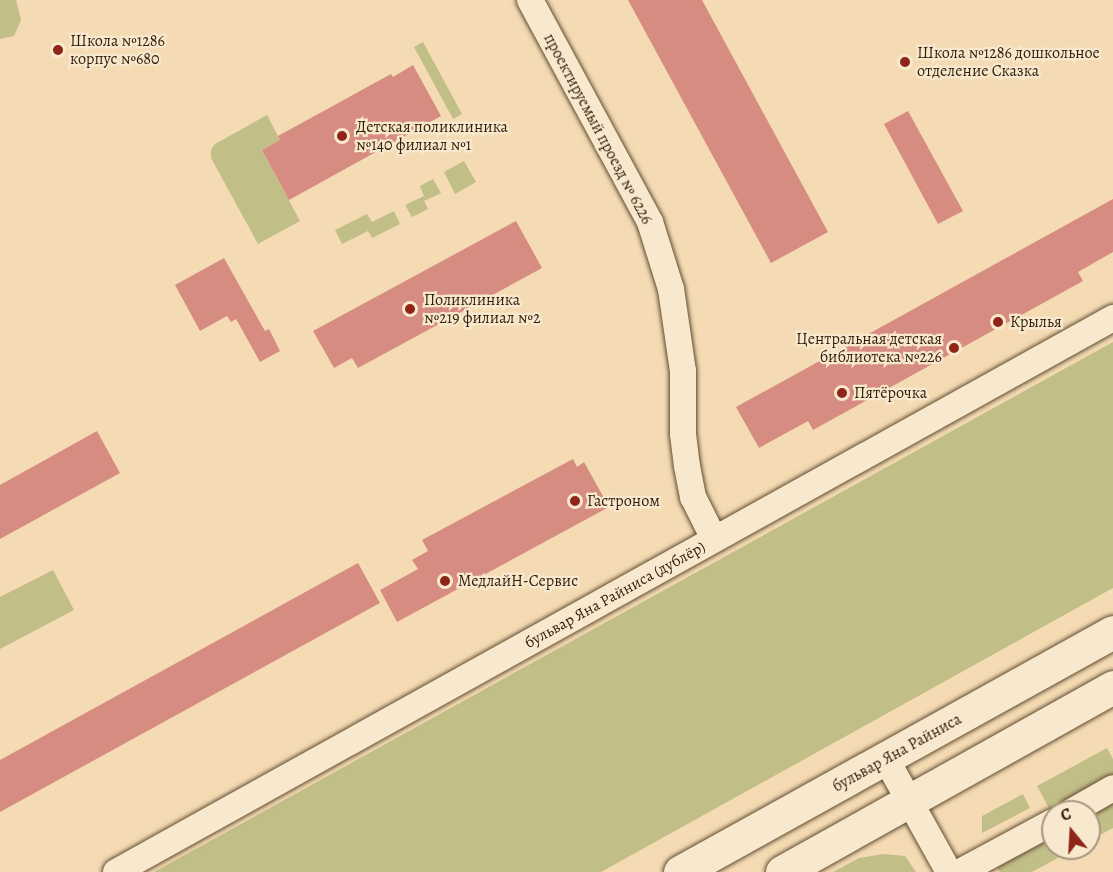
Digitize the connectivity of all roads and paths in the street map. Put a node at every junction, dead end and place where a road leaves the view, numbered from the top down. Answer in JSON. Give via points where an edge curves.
{"nodes":[{"id":1,"x":530,"y":0,"type":"edge"},
{"id":2,"x":1113,"y":318,"type":"edge"},
{"id":3,"x":714,"y":539,"type":"junction"},
{"id":4,"x":1113,"y":632,"type":"edge"},
{"id":5,"x":1113,"y":687,"type":"edge"},
{"id":6,"x":886,"y":759,"type":"junction"},
{"id":7,"x":1113,"y":788,"type":"edge"},
{"id":8,"x":1092,"y":800,"type":"edge"},
{"id":9,"x":909,"y":801,"type":"junction"},
{"id":10,"x":1041,"y":828,"type":"edge"},
{"id":11,"x":117,"y":872,"type":"edge"},
{"id":12,"x":680,"y":872,"type":"edge"},
{"id":13,"x":782,"y":872,"type":"edge"},
{"id":14,"x":949,"y":872,"type":"edge"},
{"id":15,"x":960,"y":872,"type":"edge"}],
"edges":[{"from":1,"to":3,"type":"street","name":"проектируемый проезд № 6226","via":[[650,222],[671,289],[693,497]]},
{"from":2,"to":3,"type":"street","name":"бульвар Яна Райниса (дублёр)"},
{"from":3,"to":11,"type":"street","name":"бульвар Яна Райниса (дублёр)"},
{"from":4,"to":6,"type":"main road","name":"бульвар Яна Райниса"},
{"from":5,"to":9,"type":"main road"},
{"from":6,"to":9,"type":"street"},
{"from":6,"to":12,"type":"main road","name":"бульвар Яна Райниса"},
{"from":7,"to":8,"type":"street"},
{"from":9,"to":13,"type":"main road"},
{"from":9,"to":14,"type":"street"},
{"from":10,"to":15,"type":"street"}]}
